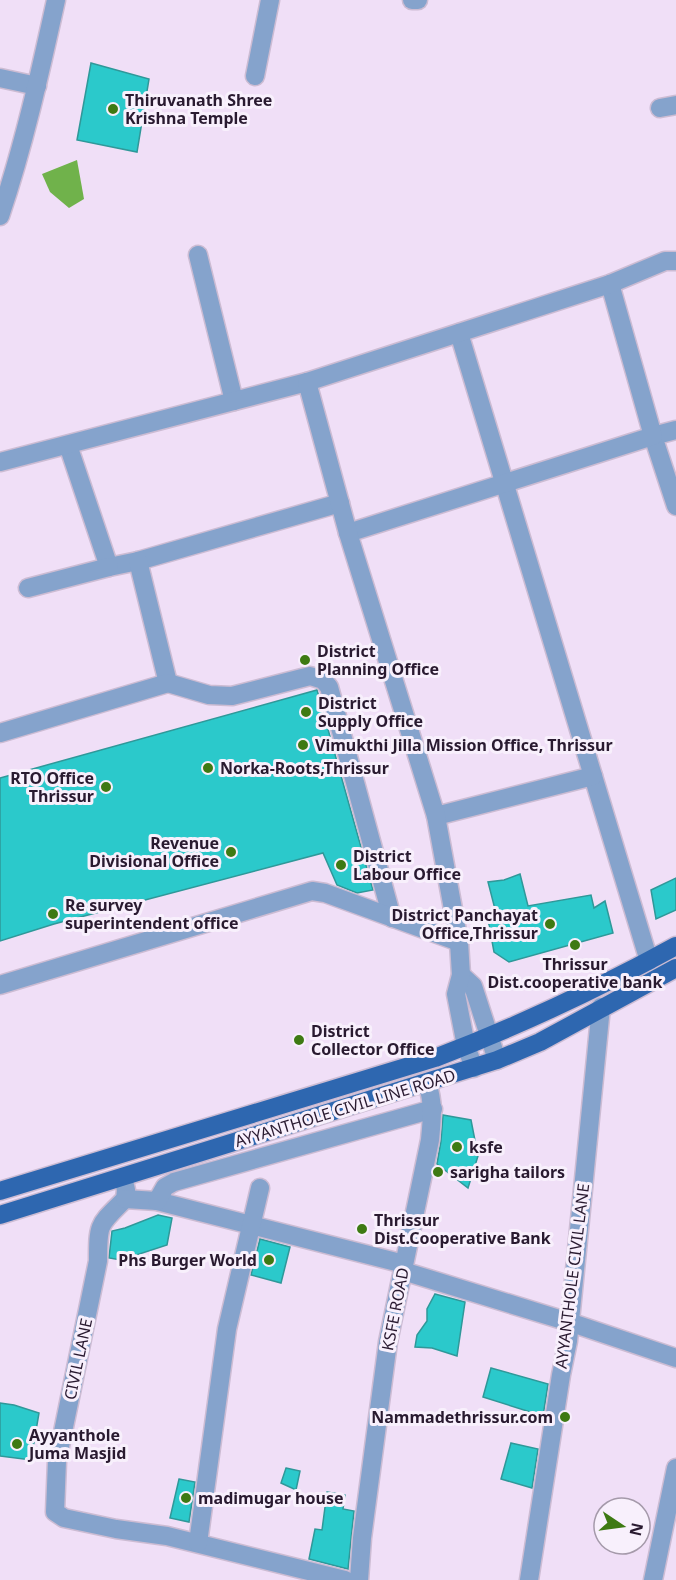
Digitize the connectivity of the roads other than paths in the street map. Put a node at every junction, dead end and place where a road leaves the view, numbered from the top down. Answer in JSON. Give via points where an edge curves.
{"nodes":[{"id":1,"x":56,"y":0,"type":"edge"},
{"id":2,"x":270,"y":0,"type":"edge"},
{"id":3,"x":412,"y":0,"type":"edge"},
{"id":4,"x":418,"y":0,"type":"edge"},
{"id":5,"x":255,"y":76,"type":"dead end"},
{"id":6,"x":0,"y":78,"type":"edge"},
{"id":7,"x":37,"y":86,"type":"junction"},
{"id":8,"x":0,"y":216,"type":"edge"},
{"id":9,"x":198,"y":255,"type":"dead end"},
{"id":10,"x":676,"y":261,"type":"edge"},
{"id":11,"x":610,"y":284,"type":"junction"},
{"id":12,"x":459,"y":333,"type":"junction"},
{"id":13,"x":307,"y":382,"type":"junction"},
{"id":14,"x":234,"y":401,"type":"junction"},
{"id":15,"x":676,"y":430,"type":"edge"},
{"id":16,"x":653,"y":436,"type":"junction"},
{"id":17,"x":68,"y":445,"type":"junction"},
{"id":18,"x":0,"y":462,"type":"edge"},
{"id":19,"x":505,"y":484,"type":"junction"},
{"id":20,"x":340,"y":503,"type":"junction"},
{"id":21,"x":676,"y":506,"type":"edge"},
{"id":22,"x":348,"y":533,"type":"junction"},
{"id":23,"x":138,"y":561,"type":"junction"},
{"id":24,"x":110,"y":567,"type":"junction"},
{"id":25,"x":28,"y":588,"type":"dead end"},
{"id":26,"x":168,"y":683,"type":"junction"},
{"id":27,"x":0,"y":733,"type":"edge"},
{"id":28,"x":593,"y":776,"type":"junction"},
{"id":29,"x":436,"y":816,"type":"junction"},
{"id":30,"x":392,"y":918,"type":"junction"},
{"id":31,"x":459,"y":942,"type":"junction"},
{"id":32,"x":676,"y":946,"type":"edge"},
{"id":33,"x":649,"y":961,"type":"junction"},
{"id":34,"x":676,"y":968,"type":"edge"},
{"id":35,"x":460,"y":975,"type":"junction"},
{"id":36,"x":0,"y":985,"type":"edge"},
{"id":37,"x":602,"y":1007,"type":"junction"},
{"id":38,"x":490,"y":1037,"type":"junction"},
{"id":39,"x":466,"y":1046,"type":"junction"},
{"id":40,"x":497,"y":1060,"type":"junction"},
{"id":41,"x":474,"y":1068,"type":"junction"},
{"id":42,"x":427,"y":1083,"type":"junction"},
{"id":43,"x":434,"y":1109,"type":"junction"},
{"id":44,"x":105,"y":1158,"type":"junction"},
{"id":45,"x":117,"y":1178,"type":"junction"},
{"id":46,"x":260,"y":1188,"type":"dead end"},
{"id":47,"x":0,"y":1191,"type":"edge"},
{"id":48,"x":125,"y":1199,"type":"junction"},
{"id":49,"x":158,"y":1201,"type":"junction"},
{"id":50,"x":0,"y":1215,"type":"edge"},
{"id":51,"x":251,"y":1226,"type":"junction"},
{"id":52,"x":403,"y":1268,"type":"junction"},
{"id":53,"x":569,"y":1322,"type":"junction"},
{"id":54,"x":676,"y":1358,"type":"edge"},
{"id":55,"x":676,"y":1468,"type":"edge"},
{"id":56,"x":198,"y":1543,"type":"junction"},
{"id":57,"x":345,"y":1580,"type":"edge"},
{"id":58,"x":359,"y":1580,"type":"edge"},
{"id":59,"x":529,"y":1580,"type":"edge"},
{"id":60,"x":653,"y":1580,"type":"edge"}],
"edges":[{"from":1,"to":7,"type":"street"},
{"from":2,"to":5,"type":"street"},
{"from":3,"to":4,"type":"street"},
{"from":6,"to":7,"type":"street"},
{"from":7,"to":8,"type":"street"},
{"from":9,"to":14,"type":"street"},
{"from":10,"to":11,"type":"street","via":[[665,261]]},
{"from":11,"to":12,"type":"street"},
{"from":11,"to":16,"type":"street"},
{"from":12,"to":13,"type":"street"},
{"from":12,"to":19,"type":"street"},
{"from":13,"to":14,"type":"street"},
{"from":13,"to":20,"type":"street"},
{"from":14,"to":17,"type":"street"},
{"from":15,"to":16,"type":"street"},
{"from":16,"to":19,"type":"street"},
{"from":16,"to":21,"type":"street"},
{"from":17,"to":18,"type":"street"},
{"from":17,"to":24,"type":"street"},
{"from":19,"to":22,"type":"street"},
{"from":19,"to":28,"type":"street"},
{"from":20,"to":22,"type":"street"},
{"from":20,"to":23,"type":"street"},
{"from":22,"to":29,"type":"street"},
{"from":23,"to":24,"type":"street"},
{"from":23,"to":26,"type":"street"},
{"from":24,"to":25,"type":"street"},
{"from":26,"to":27,"type":"street"},
{"from":26,"to":30,"type":"street","via":[[209,695],[232,696],[310,676],[323,680],[329,687]]},
{"from":28,"to":29,"type":"street"},
{"from":28,"to":33,"type":"street"},
{"from":29,"to":31,"type":"street"},
{"from":30,"to":31,"type":"street"},
{"from":30,"to":36,"type":"street","via":[[325,893],[301,892]]},
{"from":31,"to":35,"type":"street"},
{"from":32,"to":33,"type":"main road","name":"AYYANTHOLE CIVIL LINE ROAD"},
{"from":33,"to":38,"type":"main road","name":"AYYANTHOLE CIVIL LINE ROAD"},
{"from":34,"to":37,"type":"main road","name":"AYYANTHOLE CIVIL LINE ROAD"},
{"from":35,"to":38,"type":"street","via":[[473,986]]},
{"from":35,"to":39,"type":"street","via":[[456,994]]},
{"from":37,"to":40,"type":"main road","name":"AYYANTHOLE CIVIL LINE ROAD","via":[[540,1042]]},
{"from":37,"to":53,"type":"street","name":"AYYANTHOLE CIVIL LANE"},
{"from":38,"to":39,"type":"main road","name":"AYYANTHOLE CIVIL LINE ROAD"},
{"from":38,"to":40,"type":"street"},
{"from":39,"to":41,"type":"street"},
{"from":39,"to":44,"type":"main road","name":"AYYANTHOLE CIVIL LINE ROAD"},
{"from":40,"to":41,"type":"main road","name":"AYYANTHOLE CIVIL LINE ROAD"},
{"from":41,"to":42,"type":"main road","name":"AYYANTHOLE CIVIL LINE ROAD"},
{"from":42,"to":43,"type":"street","name":"KSFE ROAD"},
{"from":42,"to":45,"type":"main road","name":"AYYANTHOLE CIVIL LINE ROAD"},
{"from":43,"to":49,"type":"street","via":[[174,1182],[165,1187]]},
{"from":43,"to":52,"type":"street","name":"KSFE ROAD"},
{"from":44,"to":45,"type":"main road"},
{"from":44,"to":47,"type":"main road","name":"AYYANTHOLE CIVIL LINE ROAD"},
{"from":45,"to":48,"type":"street","via":[[126,1190]]},
{"from":45,"to":50,"type":"main road","name":"AYYANTHOLE CIVIL LINE ROAD"},
{"from":46,"to":51,"type":"street"},
{"from":48,"to":49,"type":"street"},
{"from":48,"to":56,"type":"street","name":"CIVIL LANE","via":[[109,1213],[99,1232],[96,1273],[57,1461],[55,1512],[74,1521]]},
{"from":49,"to":51,"type":"street"},
{"from":51,"to":52,"type":"street"},
{"from":51,"to":56,"type":"street","via":[[227,1329]]},
{"from":52,"to":53,"type":"street"},
{"from":52,"to":58,"type":"street","name":"KSFE ROAD","via":[[387,1348]]},
{"from":53,"to":54,"type":"street"},
{"from":53,"to":59,"type":"street","name":"AYYANTHOLE CIVIL LANE"},
{"from":55,"to":60,"type":"street"},
{"from":56,"to":57,"type":"street","name":"CIVIL LANE"}]}
